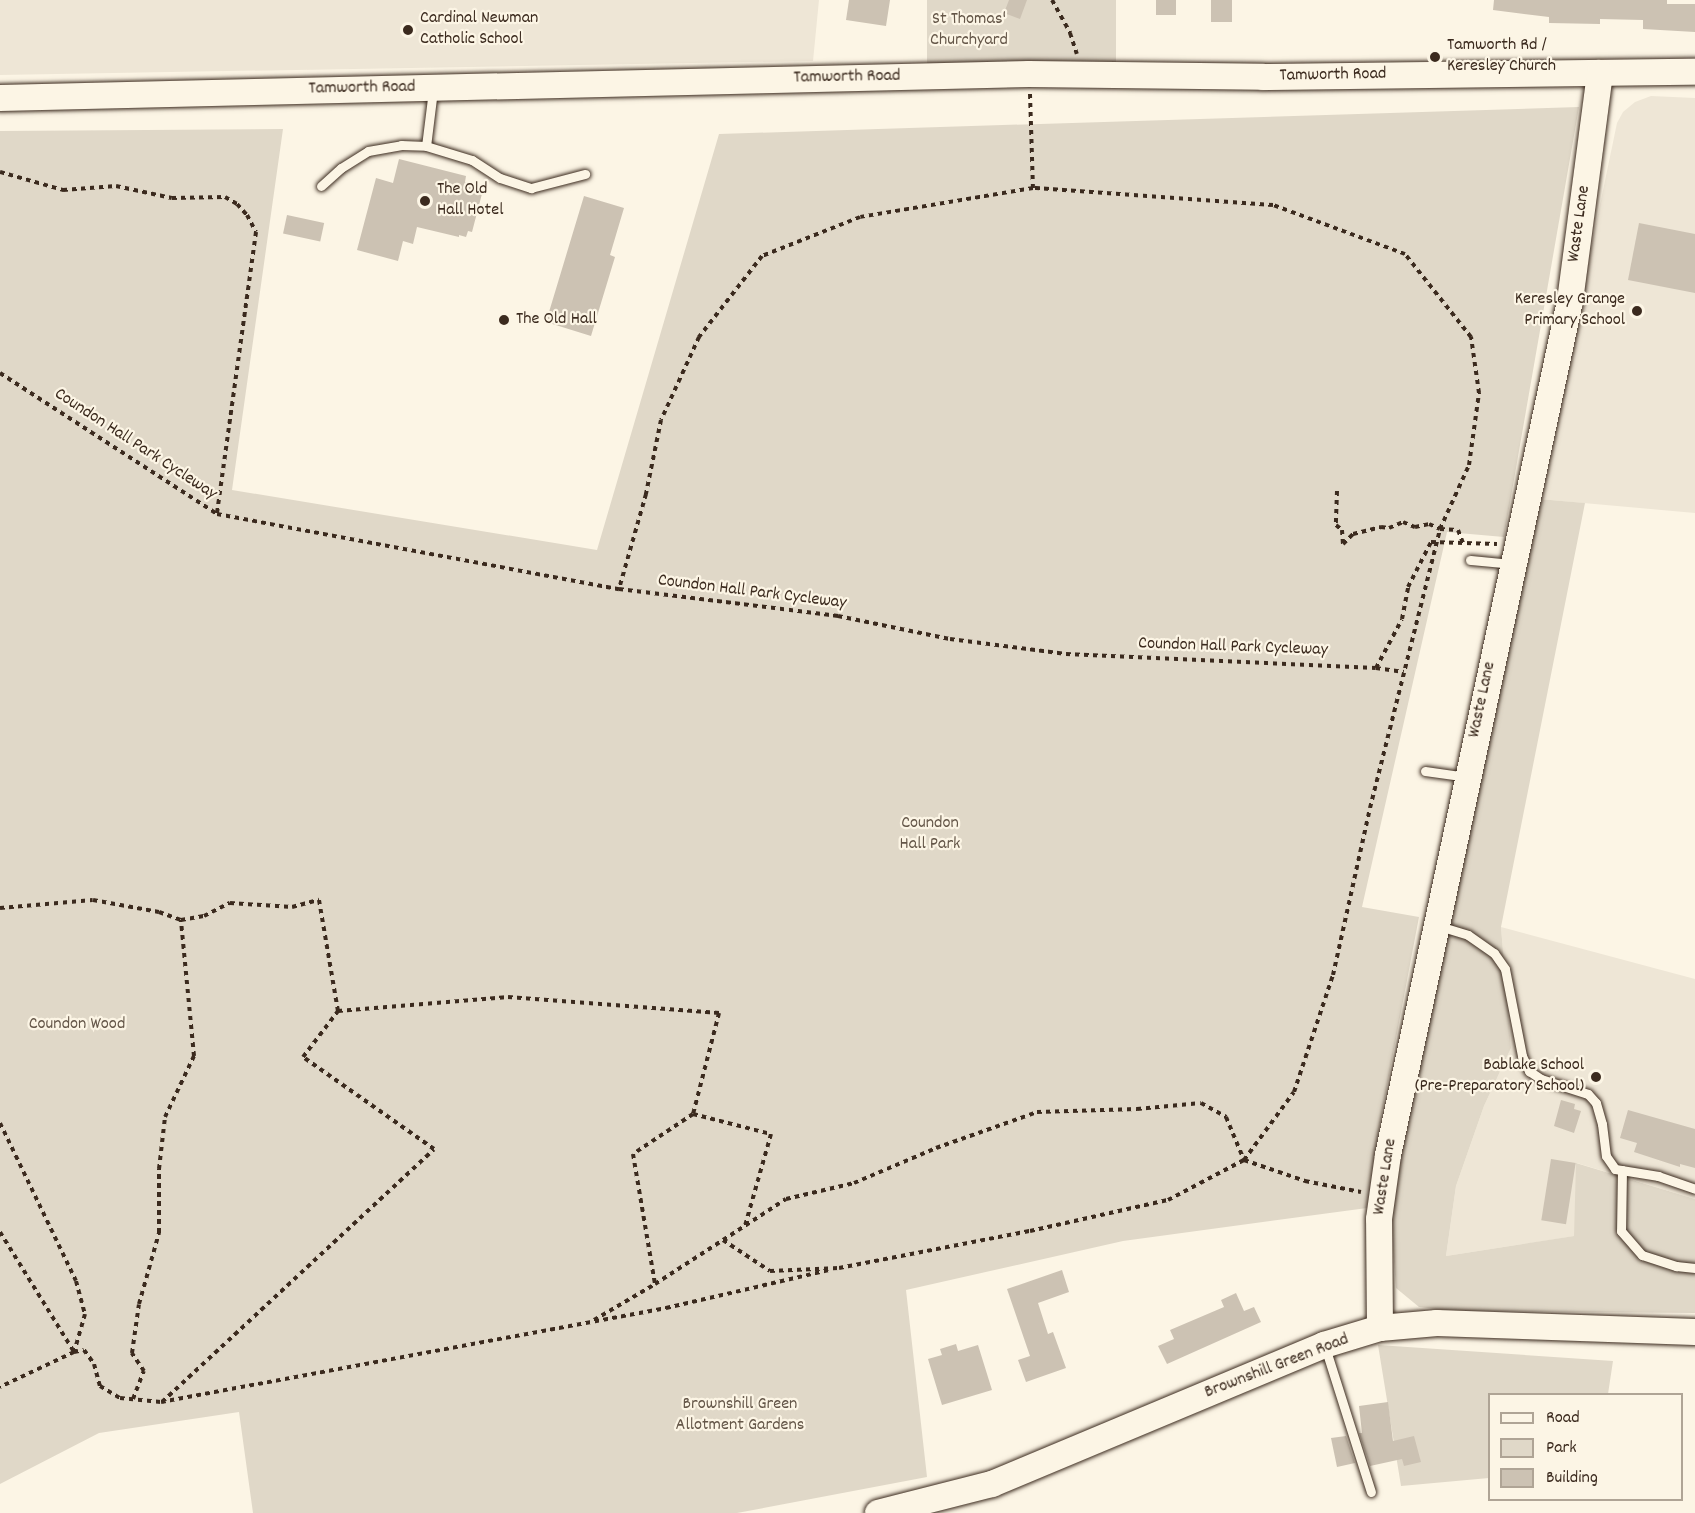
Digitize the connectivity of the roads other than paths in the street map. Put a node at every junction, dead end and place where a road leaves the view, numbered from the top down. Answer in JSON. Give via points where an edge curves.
{"nodes":[{"id":1,"x":1695,"y":72,"type":"edge"},
{"id":2,"x":1600,"y":73,"type":"junction"},
{"id":3,"x":433,"y":87,"type":"junction"},
{"id":4,"x":0,"y":98,"type":"edge"},
{"id":5,"x":426,"y":146,"type":"junction"},
{"id":6,"x":585,"y":174,"type":"dead end"},
{"id":7,"x":321,"y":186,"type":"dead end"},
{"id":8,"x":1514,"y":554,"type":"junction"},
{"id":9,"x":1470,"y":560,"type":"dead end"},
{"id":10,"x":1425,"y":771,"type":"dead end"},
{"id":11,"x":1467,"y":777,"type":"junction"},
{"id":12,"x":1436,"y":925,"type":"junction"},
{"id":13,"x":1622,"y":1170,"type":"junction"},
{"id":14,"x":1695,"y":1189,"type":"edge"},
{"id":15,"x":1695,"y":1268,"type":"edge"},
{"id":16,"x":1380,"y":1328,"type":"junction"},
{"id":17,"x":1695,"y":1332,"type":"edge"},
{"id":18,"x":1324,"y":1345,"type":"junction"},
{"id":19,"x":1371,"y":1491,"type":"dead end"},
{"id":20,"x":878,"y":1513,"type":"edge"}],
"edges":[{"from":1,"to":2,"type":"street","name":"Tamworth Road"},
{"from":2,"to":3,"type":"street","name":"Tamworth Road","via":[[1263,77],[1029,74]]},
{"from":2,"to":8,"type":"street","name":"Waste Lane","via":[[1570,301]]},
{"from":3,"to":4,"type":"street","name":"Tamworth Road"},
{"from":3,"to":5,"type":"lane"},
{"from":5,"to":6,"type":"lane","via":[[472,160],[500,178],[531,188]]},
{"from":5,"to":7,"type":"lane","via":[[401,145],[368,151]]},
{"from":8,"to":9,"type":"lane"},
{"from":8,"to":11,"type":"street","name":"Waste Lane"},
{"from":10,"to":11,"type":"lane"},
{"from":11,"to":12,"type":"street","name":"Waste Lane"},
{"from":12,"to":13,"type":"lane","via":[[1468,935],[1494,953],[1505,969],[1522,1056],[1529,1071],[1541,1079],[1588,1094],[1596,1103],[1606,1156],[1615,1169]]},
{"from":12,"to":16,"type":"street","name":"Waste Lane","via":[[1388,1155],[1379,1219]]},
{"from":13,"to":14,"type":"lane","via":[[1658,1176]]},
{"from":13,"to":15,"type":"lane","via":[[1621,1231],[1642,1255]]},
{"from":16,"to":17,"type":"street","name":"Brownshill Green Road","via":[[1437,1323]]},
{"from":16,"to":18,"type":"street","name":"Brownshill Green Road"},
{"from":18,"to":19,"type":"lane"},
{"from":18,"to":20,"type":"street","name":"Brownshill Green Road","via":[[992,1484]]}]}
